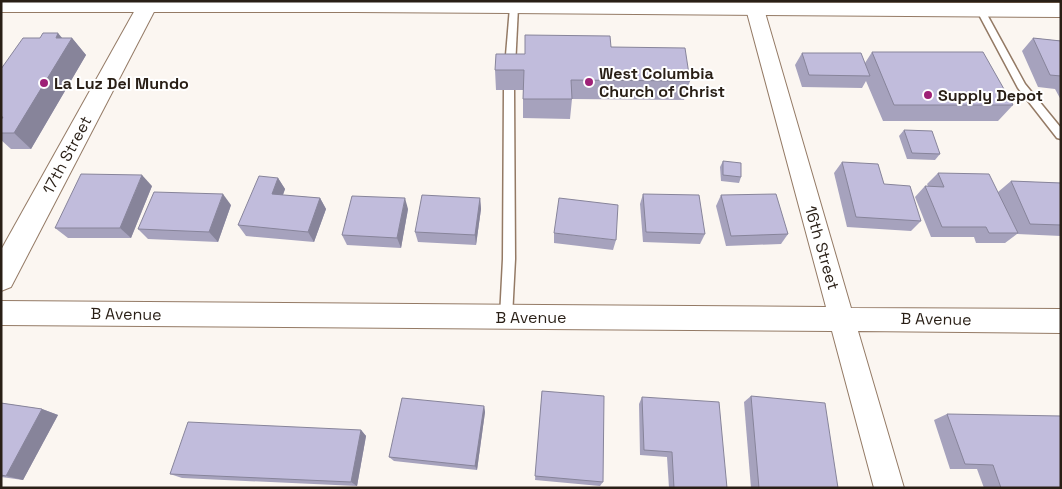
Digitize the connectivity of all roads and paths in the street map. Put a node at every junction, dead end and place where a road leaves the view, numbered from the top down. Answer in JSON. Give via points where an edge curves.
{"nodes":[{"id":1,"x":121,"y":3,"type":"edge"},
{"id":2,"x":320,"y":3,"type":"edge"},
{"id":3,"x":408,"y":3,"type":"edge"},
{"id":4,"x":11,"y":4,"type":"edge"},
{"id":5,"x":204,"y":4,"type":"edge"},
{"id":6,"x":242,"y":4,"type":"edge"},
{"id":7,"x":271,"y":4,"type":"edge"},
{"id":8,"x":467,"y":4,"type":"edge"},
{"id":9,"x":526,"y":5,"type":"edge"},
{"id":10,"x":778,"y":5,"type":"edge"},
{"id":11,"x":859,"y":5,"type":"edge"},
{"id":12,"x":929,"y":5,"type":"edge"},
{"id":13,"x":147,"y":6,"type":"junction"},
{"id":14,"x":740,"y":6,"type":"edge"},
{"id":15,"x":970,"y":7,"type":"edge"},
{"id":16,"x":1061,"y":10,"type":"edge"},
{"id":17,"x":510,"y":74,"type":"edge"},
{"id":18,"x":509,"y":90,"type":"edge"},
{"id":19,"x":1061,"y":135,"type":"edge"},
{"id":20,"x":1,"y":278,"type":"edge"},
{"id":21,"x":1,"y":313,"type":"edge"},
{"id":22,"x":506,"y":317,"type":"junction"},
{"id":23,"x":842,"y":318,"type":"junction"},
{"id":24,"x":1061,"y":321,"type":"edge"},
{"id":25,"x":889,"y":488,"type":"edge"}],
"edges":[{"from":1,"to":4,"type":"main road"},
{"from":1,"to":13,"type":"main road"},
{"from":2,"to":3,"type":"main road"},
{"from":2,"to":7,"type":"main road"},
{"from":3,"to":8,"type":"main road"},
{"from":5,"to":6,"type":"main road"},
{"from":5,"to":13,"type":"main road"},
{"from":6,"to":7,"type":"main road"},
{"from":8,"to":9,"type":"main road"},
{"from":9,"to":14,"type":"main road"},
{"from":9,"to":17,"type":"lane"},
{"from":10,"to":11,"type":"main road"},
{"from":10,"to":14,"type":"main road"},
{"from":11,"to":12,"type":"main road"},
{"from":12,"to":15,"type":"main road"},
{"from":13,"to":20,"type":"main road","name":"17th Street"},
{"from":14,"to":23,"type":"street","name":"16th Street"},
{"from":15,"to":16,"type":"main road"},
{"from":15,"to":19,"type":"lane","via":[[1021,86]]},
{"from":18,"to":22,"type":"lane"},
{"from":21,"to":22,"type":"street","name":"B Avenue"},
{"from":22,"to":23,"type":"street","name":"B Avenue"},
{"from":23,"to":24,"type":"street","name":"B Avenue"},
{"from":23,"to":25,"type":"street","name":"16th Street"}]}
